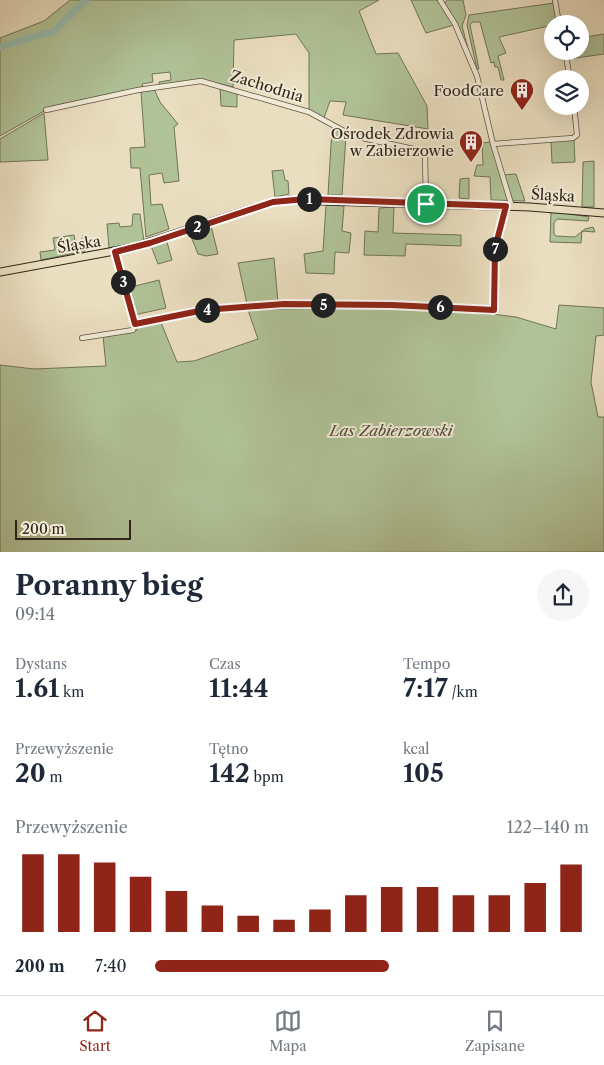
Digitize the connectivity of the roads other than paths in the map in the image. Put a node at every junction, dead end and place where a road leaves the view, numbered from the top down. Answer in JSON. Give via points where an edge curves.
{"nodes":[{"id":1,"x":440,"y":0,"type":"edge"},
{"id":2,"x":555,"y":0,"type":"edge"},
{"id":3,"x":558,"y":15,"type":"edge"},
{"id":4,"x":46,"y":110,"type":"dead end"},
{"id":5,"x":576,"y":115,"type":"edge"},
{"id":6,"x":493,"y":144,"type":"junction"},
{"id":7,"x":426,"y":204,"type":"junction"},
{"id":8,"x":509,"y":207,"type":"junction"},
{"id":9,"x":604,"y":213,"type":"edge"},
{"id":10,"x":115,"y":252,"type":"junction"},
{"id":11,"x":0,"y":272,"type":"edge"},
{"id":12,"x":135,"y":324,"type":"junction"},
{"id":13,"x":82,"y":338,"type":"dead end"}],
"edges":[{"from":1,"to":6,"type":"street","via":[[455,24],[476,71]]},
{"from":2,"to":3,"type":"street"},
{"from":4,"to":7,"type":"street","name":"Zachodnia","via":[[143,89],[201,82],[218,85],[307,111],[353,136],[422,150],[425,154]]},
{"from":5,"to":6,"type":"street","via":[[578,130],[573,138]]},
{"from":6,"to":8,"type":"street"},
{"from":7,"to":8,"type":"main road","name":"Śląska"},
{"from":7,"to":10,"type":"main road","name":"Śląska","via":[[282,201]]},
{"from":8,"to":9,"type":"main road","name":"Śląska"},
{"from":8,"to":12,"type":"street","via":[[495,248],[495,308],[491,312],[425,306],[284,304],[204,310]]},
{"from":10,"to":11,"type":"main road","name":"Śląska"},
{"from":10,"to":12,"type":"street"},
{"from":12,"to":13,"type":"street","via":[[133,330]]}]}
